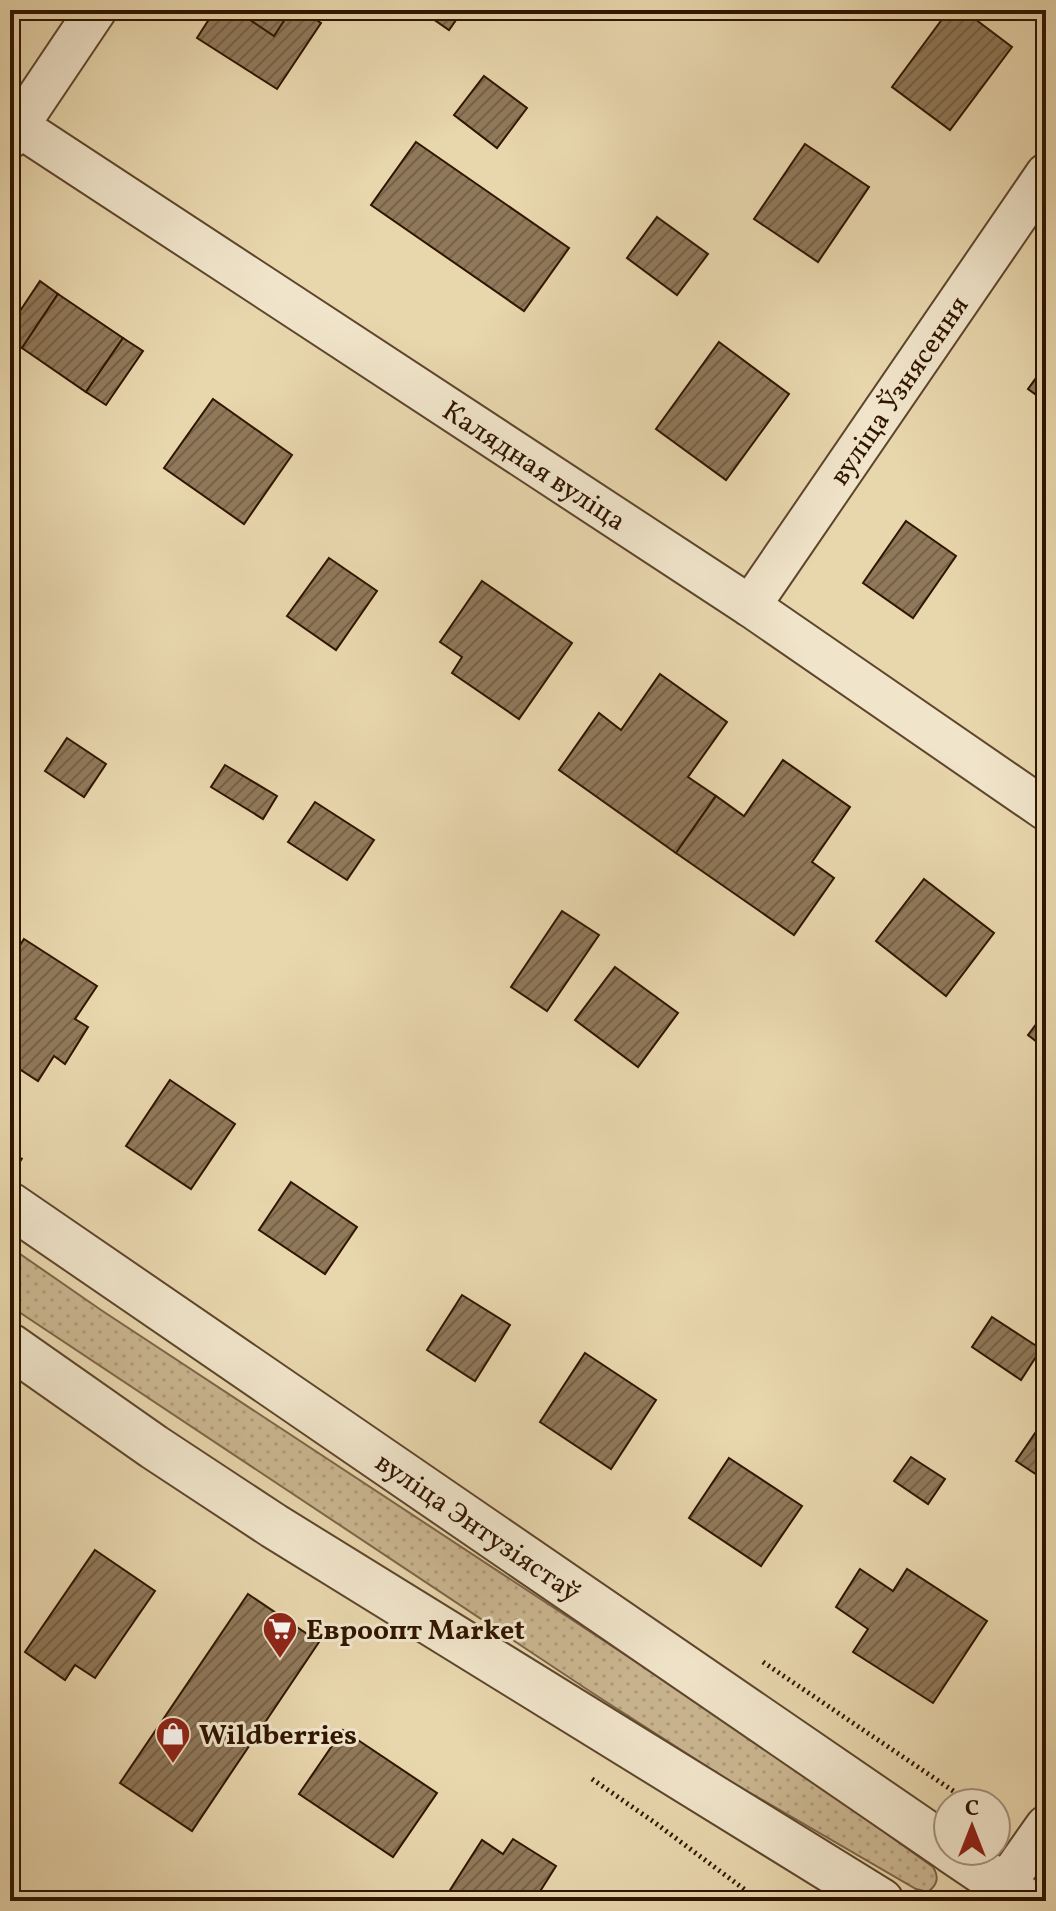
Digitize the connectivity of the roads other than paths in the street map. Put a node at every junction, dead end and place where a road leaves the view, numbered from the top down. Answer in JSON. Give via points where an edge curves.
{"nodes":[{"id":1,"x":96,"y":10,"type":"edge"},
{"id":2,"x":14,"y":132,"type":"edge"},
{"id":3,"x":1046,"y":174,"type":"edge"},
{"id":4,"x":750,"y":606,"type":"junction"},
{"id":5,"x":1046,"y":810,"type":"edge"},
{"id":6,"x":10,"y":1205,"type":"edge"},
{"id":7,"x":10,"y":1346,"type":"edge"},
{"id":8,"x":1046,"y":1826,"type":"edge"},
{"id":9,"x":932,"y":1838,"type":"edge"},
{"id":10,"x":971,"y":1867,"type":"edge"},
{"id":11,"x":1007,"y":1896,"type":"edge"},
{"id":12,"x":881,"y":1901,"type":"edge"}],
"edges":[{"from":1,"to":2,"type":"street"},
{"from":2,"to":4,"type":"street","name":"Калядная вуліца"},
{"from":3,"to":4,"type":"street","name":"вуліца Ўзнясення"},
{"from":4,"to":5,"type":"street","name":"Калядная вуліца"},
{"from":6,"to":9,"type":"street","name":"вуліца Энтузіястаў"},
{"from":7,"to":12,"type":"street","via":[[274,1526]]},
{"from":8,"to":11,"type":"street"},
{"from":10,"to":11,"type":"street","name":"вуліца Энтузіястаў"}]}
